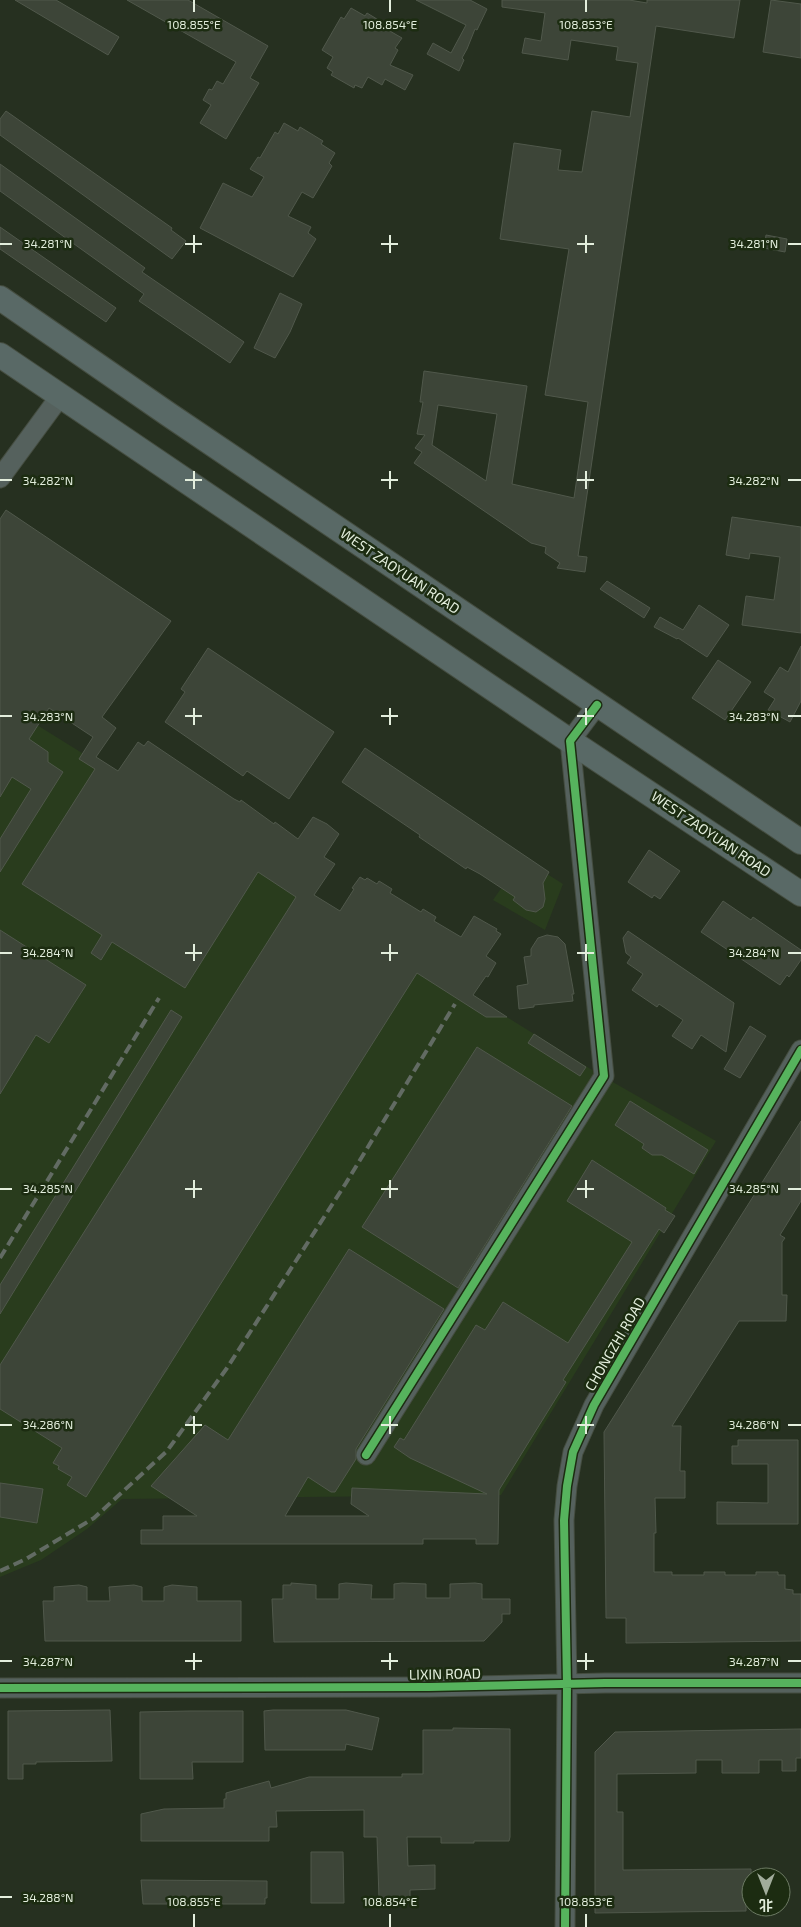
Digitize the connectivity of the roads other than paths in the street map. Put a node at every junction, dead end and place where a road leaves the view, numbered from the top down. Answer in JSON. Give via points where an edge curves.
{"nodes":[{"id":1,"x":0,"y":298,"type":"edge"},
{"id":2,"x":0,"y":355,"type":"edge"},
{"id":3,"x":61,"y":395,"type":"junction"},
{"id":4,"x":0,"y":478,"type":"edge"},
{"id":5,"x":597,"y":705,"type":"junction"},
{"id":6,"x":570,"y":742,"type":"junction"},
{"id":7,"x":801,"y":842,"type":"edge"},
{"id":8,"x":801,"y":894,"type":"edge"},
{"id":9,"x":801,"y":1050,"type":"edge"},
{"id":10,"x":366,"y":1455,"type":"dead end"},
{"id":11,"x":801,"y":1683,"type":"edge"},
{"id":12,"x":567,"y":1684,"type":"junction"},
{"id":13,"x":0,"y":1688,"type":"edge"},
{"id":14,"x":565,"y":1927,"type":"edge"}],
"edges":[{"from":1,"to":5,"type":"main road","name":"WEST ZAOYUAN ROAD"},
{"from":2,"to":3,"type":"main road","name":"WEST ZAOYUAN ROAD"},
{"from":3,"to":4,"type":"street"},
{"from":3,"to":6,"type":"main road","name":"WEST ZAOYUAN ROAD"},
{"from":5,"to":6,"type":"street"},
{"from":5,"to":7,"type":"main road","name":"WEST ZAOYUAN ROAD"},
{"from":6,"to":8,"type":"main road","name":"WEST ZAOYUAN ROAD"},
{"from":6,"to":10,"type":"street","via":[[604,1076]]},
{"from":9,"to":12,"type":"street","name":"CHONGZHI ROAD","via":[[594,1406],[573,1452],[564,1520]]},
{"from":11,"to":12,"type":"street","name":"LIXIN ROAD"},
{"from":12,"to":13,"type":"street","name":"LIXIN ROAD"},
{"from":12,"to":14,"type":"street","name":"CHONGZHI ROAD"}]}
